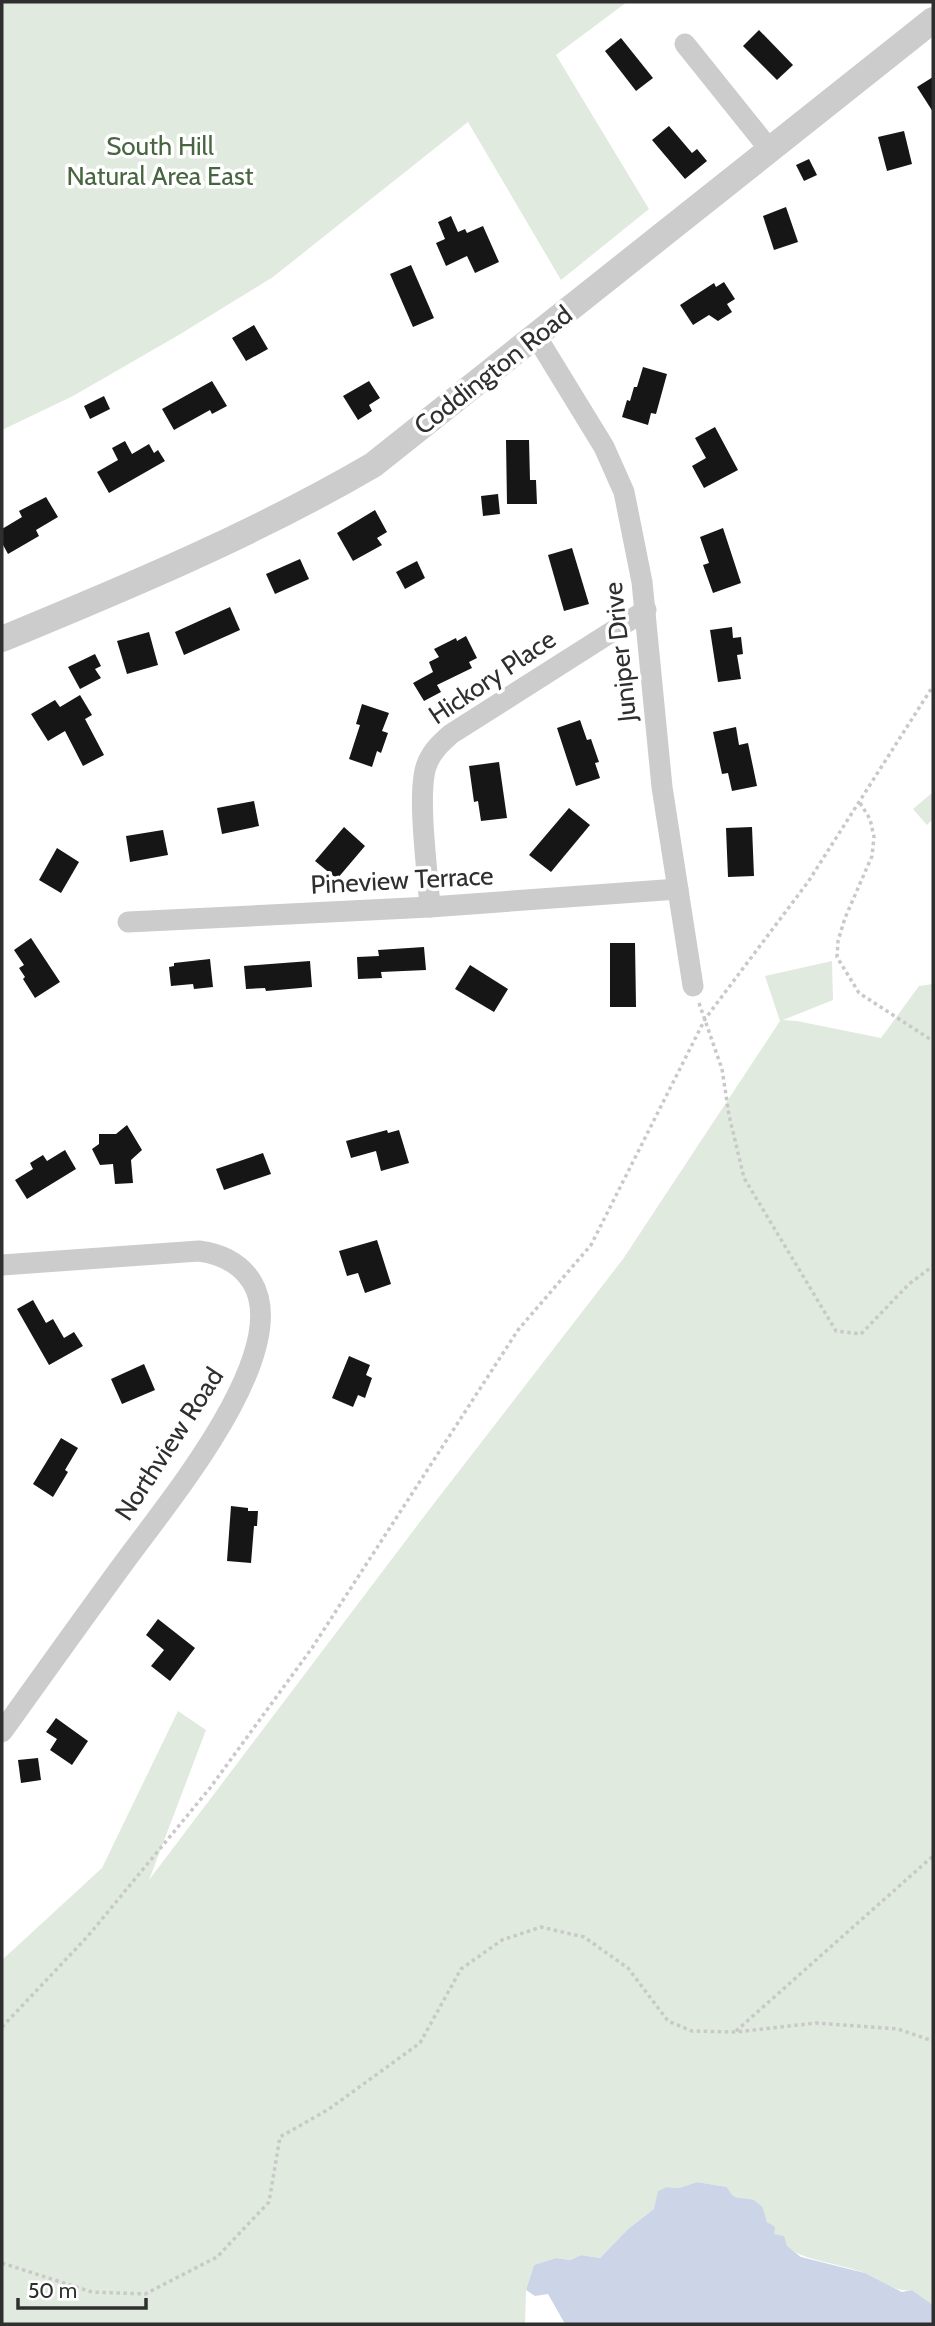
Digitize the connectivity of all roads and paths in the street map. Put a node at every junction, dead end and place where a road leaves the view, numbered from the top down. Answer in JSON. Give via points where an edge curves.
{"nodes":[{"id":1,"x":933,"y":20,"type":"edge"},
{"id":2,"x":685,"y":44,"type":"dead end"},
{"id":3,"x":770,"y":150,"type":"junction"},
{"id":4,"x":536,"y":336,"type":"junction"},
{"id":5,"x":646,"y":610,"type":"junction"},
{"id":6,"x":2,"y":639,"type":"edge"},
{"id":7,"x":933,"y":686,"type":"edge"},
{"id":8,"x":860,"y":803,"type":"junction"},
{"id":9,"x":678,"y":889,"type":"junction"},
{"id":10,"x":430,"y":907,"type":"junction"},
{"id":11,"x":128,"y":922,"type":"dead end"},
{"id":12,"x":693,"y":986,"type":"joint"},
{"id":13,"x":705,"y":1019,"type":"junction"},
{"id":14,"x":933,"y":1041,"type":"edge"},
{"id":15,"x":2,"y":1265,"type":"edge"},
{"id":16,"x":933,"y":1266,"type":"edge"},
{"id":17,"x":2,"y":1732,"type":"edge"},
{"id":18,"x":933,"y":1856,"type":"edge"},
{"id":19,"x":2,"y":2027,"type":"edge"},
{"id":20,"x":736,"y":2032,"type":"junction"},
{"id":21,"x":933,"y":2041,"type":"edge"},
{"id":22,"x":2,"y":2263,"type":"edge"}],
"edges":[{"from":1,"to":3,"type":"street","name":"Coddington Road"},
{"from":2,"to":3,"type":"street"},
{"from":3,"to":4,"type":"street","name":"Coddington Road"},
{"from":4,"to":5,"type":"street","name":"Juniper Drive","via":[[613,463],[633,529]]},
{"from":4,"to":6,"type":"street","name":"Coddington Road","via":[[373,465],[316,498],[136,584]]},
{"from":5,"to":9,"type":"street","name":"Juniper Drive","via":[[662,788]]},
{"from":5,"to":10,"type":"street","name":"Hickory Place","via":[[451,734],[432,754],[422,792]]},
{"from":7,"to":8,"type":"path"},
{"from":8,"to":13,"type":"path","via":[[808,882]]},
{"from":8,"to":14,"type":"path","via":[[870,819],[872,856],[845,918],[837,957],[859,993]]},
{"from":9,"to":10,"type":"street","name":"Pineview Terrace"},
{"from":9,"to":12,"type":"street","name":"Juniper Drive"},
{"from":10,"to":11,"type":"street","name":"Pineview Terrace"},
{"from":12,"to":13,"type":"path"},
{"from":13,"to":16,"type":"path","via":[[722,1069],[744,1178],[836,1331],[861,1334]]},
{"from":13,"to":19,"type":"path","via":[[591,1245],[518,1330],[312,1648],[210,1788],[88,1936]]},
{"from":15,"to":17,"type":"street","name":"Northview Road","via":[[212,1253],[237,1265],[246,1275],[261,1312],[255,1355],[242,1388],[190,1472]]},
{"from":18,"to":20,"type":"path"},
{"from":20,"to":21,"type":"path","via":[[816,2023],[898,2029]]},
{"from":20,"to":22,"type":"path","via":[[692,2031],[668,2021],[628,1968],[584,1937],[541,1927],[502,1940],[461,1969],[420,2043],[329,2109],[280,2137],[269,2202],[217,2257],[145,2294],[92,2292]]}]}
